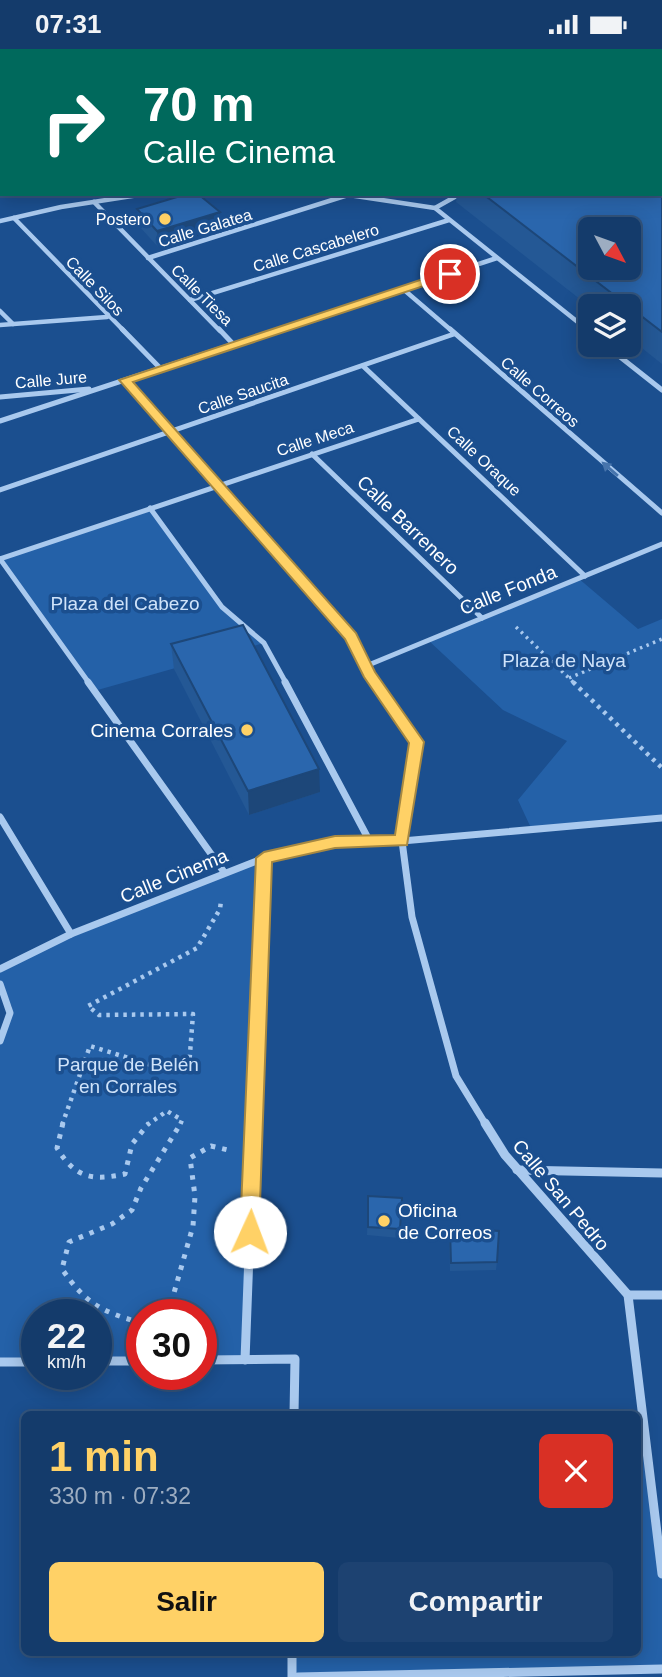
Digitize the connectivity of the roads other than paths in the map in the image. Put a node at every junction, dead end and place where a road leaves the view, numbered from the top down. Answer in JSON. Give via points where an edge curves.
{"nodes":[{"id":1,"x":132,"y":196,"type":"edge"},
{"id":2,"x":346,"y":196,"type":"edge"},
{"id":3,"x":356,"y":196,"type":"edge"},
{"id":4,"x":456,"y":196,"type":"edge"},
{"id":5,"x":94,"y":202,"type":"junction"},
{"id":6,"x":435,"y":208,"type":"junction"},
{"id":7,"x":14,"y":218,"type":"junction"},
{"id":8,"x":449,"y":220,"type":"junction"},
{"id":9,"x":0,"y":221,"type":"edge"},
{"id":10,"x":148,"y":258,"type":"junction"},
{"id":11,"x":497,"y":258,"type":"junction"},
{"id":12,"x":402,"y":289,"type":"junction"},
{"id":13,"x":190,"y":300,"type":"junction"},
{"id":14,"x":0,"y":311,"type":"edge"},
{"id":15,"x":107,"y":317,"type":"junction"},
{"id":16,"x":578,"y":322,"type":"edge"},
{"id":17,"x":13,"y":324,"type":"junction"},
{"id":18,"x":0,"y":325,"type":"edge"},
{"id":19,"x":454,"y":334,"type":"junction"},
{"id":20,"x":234,"y":345,"type":"junction"},
{"id":21,"x":620,"y":357,"type":"edge"},
{"id":22,"x":363,"y":366,"type":"junction"},
{"id":23,"x":161,"y":369,"type":"junction"},
{"id":24,"x":125,"y":380,"type":"junction"},
{"id":25,"x":103,"y":387,"type":"junction"},
{"id":26,"x":662,"y":390,"type":"edge"},
{"id":27,"x":0,"y":397,"type":"edge"},
{"id":28,"x":419,"y":419,"type":"junction"},
{"id":29,"x":0,"y":421,"type":"edge"},
{"id":30,"x":171,"y":432,"type":"junction"},
{"id":31,"x":312,"y":454,"type":"junction"},
{"id":32,"x":220,"y":485,"type":"junction"},
{"id":33,"x":0,"y":490,"type":"edge"},
{"id":34,"x":150,"y":508,"type":"junction"},
{"id":35,"x":662,"y":513,"type":"edge"},
{"id":36,"x":662,"y":544,"type":"edge"},
{"id":37,"x":0,"y":559,"type":"edge"},
{"id":38,"x":584,"y":576,"type":"junction"},
{"id":39,"x":482,"y":618,"type":"junction"},
{"id":40,"x":366,"y":666,"type":"junction"},
{"id":41,"x":0,"y":817,"type":"edge"},
{"id":42,"x":662,"y":818,"type":"edge"},
{"id":43,"x":402,"y":841,"type":"junction"},
{"id":44,"x":370,"y":842,"type":"junction"},
{"id":45,"x":264,"y":858,"type":"junction"},
{"id":46,"x":224,"y":872,"type":"junction"},
{"id":47,"x":71,"y":935,"type":"junction"},
{"id":48,"x":0,"y":969,"type":"edge"},
{"id":49,"x":0,"y":984,"type":"edge"},
{"id":50,"x":0,"y":1041,"type":"edge"},
{"id":51,"x":517,"y":1170,"type":"junction"},
{"id":52,"x":662,"y":1173,"type":"edge"},
{"id":53,"x":628,"y":1294,"type":"junction"},
{"id":54,"x":662,"y":1295,"type":"edge"},
{"id":55,"x":217,"y":1360,"type":"edge"},
{"id":56,"x":245,"y":1360,"type":"junction"},
{"id":57,"x":0,"y":1362,"type":"edge"},
{"id":58,"x":21,"y":1362,"type":"edge"},
{"id":59,"x":294,"y":1411,"type":"edge"},
{"id":60,"x":639,"y":1411,"type":"edge"},
{"id":61,"x":641,"y":1434,"type":"edge"},
{"id":62,"x":662,"y":1574,"type":"edge"},
{"id":63,"x":292,"y":1656,"type":"edge"},
{"id":64,"x":662,"y":1669,"type":"edge"},
{"id":65,"x":292,"y":1677,"type":"edge"},
{"id":66,"x":298,"y":1677,"type":"edge"}],
"edges":[{"from":1,"to":5,"type":"street"},
{"from":2,"to":10,"type":"street","name":"Calle Galatea"},
{"from":3,"to":6,"type":"street"},
{"from":4,"to":6,"type":"street"},
{"from":5,"to":7,"type":"street"},
{"from":5,"to":10,"type":"street","name":"Calle Tiesa"},
{"from":6,"to":8,"type":"street"},
{"from":7,"to":9,"type":"street"},
{"from":7,"to":15,"type":"street","name":"Calle Silos"},
{"from":8,"to":11,"type":"street"},
{"from":8,"to":13,"type":"street","name":"Calle Cascabelero"},
{"from":10,"to":13,"type":"street","name":"Calle Tiesa"},
{"from":11,"to":12,"type":"street"},
{"from":11,"to":16,"type":"street"},
{"from":12,"to":19,"type":"street","name":"Calle Correos"},
{"from":12,"to":20,"type":"street"},
{"from":13,"to":20,"type":"street","name":"Calle Tiesa"},
{"from":14,"to":17,"type":"street"},
{"from":15,"to":17,"type":"street"},
{"from":15,"to":23,"type":"street","name":"Calle Silos"},
{"from":17,"to":18,"type":"street"},
{"from":19,"to":22,"type":"street","name":"Calle Saucita"},
{"from":35,"to":19,"type":"street","name":"Calle Correos","one_way":true},
{"from":20,"to":23,"type":"street"},
{"from":21,"to":26,"type":"street"},
{"from":22,"to":28,"type":"street","name":"Calle Oraque"},
{"from":22,"to":30,"type":"street","name":"Calle Saucita"},
{"from":23,"to":24,"type":"street"},
{"from":24,"to":25,"type":"street"},
{"from":24,"to":30,"type":"street","name":"Calle San Pedro"},
{"from":25,"to":27,"type":"street","name":"Calle Jure"},
{"from":25,"to":29,"type":"street"},
{"from":28,"to":31,"type":"street","name":"Calle Meca"},
{"from":28,"to":38,"type":"street","name":"Calle Oraque"},
{"from":30,"to":32,"type":"street","name":"Calle San Pedro"},
{"from":30,"to":33,"type":"street","name":"Calle Saucita"},
{"from":31,"to":32,"type":"street","name":"Calle Meca"},
{"from":31,"to":39,"type":"street","name":"Calle Barrenero"},
{"from":32,"to":34,"type":"street","name":"Calle Meca"},
{"from":32,"to":40,"type":"street","name":"Calle San Pedro","via":[[351,636]]},
{"from":34,"to":37,"type":"street","name":"Calle Meca"},
{"from":34,"to":44,"type":"street","via":[[222,607],[264,643]]},
{"from":36,"to":38,"type":"street","name":"Calle Fonda"},
{"from":37,"to":46,"type":"street"},
{"from":38,"to":39,"type":"street","name":"Calle Fonda"},
{"from":39,"to":40,"type":"street","name":"Calle Fonda"},
{"from":40,"to":43,"type":"street","name":"Calle San Pedro","via":[[416,742]]},
{"from":41,"to":47,"type":"street"},
{"from":42,"to":43,"type":"street","name":"Calle Cinema"},
{"from":43,"to":44,"type":"street","name":"Calle Cinema"},
{"from":43,"to":51,"type":"street","name":"Calle San Pedro","via":[[412,917],[456,1076]]},
{"from":44,"to":45,"type":"street","name":"Calle Cinema","via":[[335,842]]},
{"from":45,"to":46,"type":"street","name":"Calle Cinema"},
{"from":45,"to":56,"type":"street"},
{"from":46,"to":47,"type":"street","name":"Calle Cinema"},
{"from":47,"to":48,"type":"street","name":"Calle Cinema"},
{"from":49,"to":50,"type":"street","via":[[12,1007]]},
{"from":51,"to":52,"type":"street"},
{"from":51,"to":53,"type":"street","name":"Calle San Pedro"},
{"from":53,"to":54,"type":"street"},
{"from":53,"to":60,"type":"street"},
{"from":55,"to":56,"type":"street"},
{"from":56,"to":59,"type":"street","via":[[295,1359]]},
{"from":57,"to":58,"type":"street"},
{"from":61,"to":62,"type":"street"},
{"from":63,"to":65,"type":"street"},
{"from":64,"to":66,"type":"street"}]}
